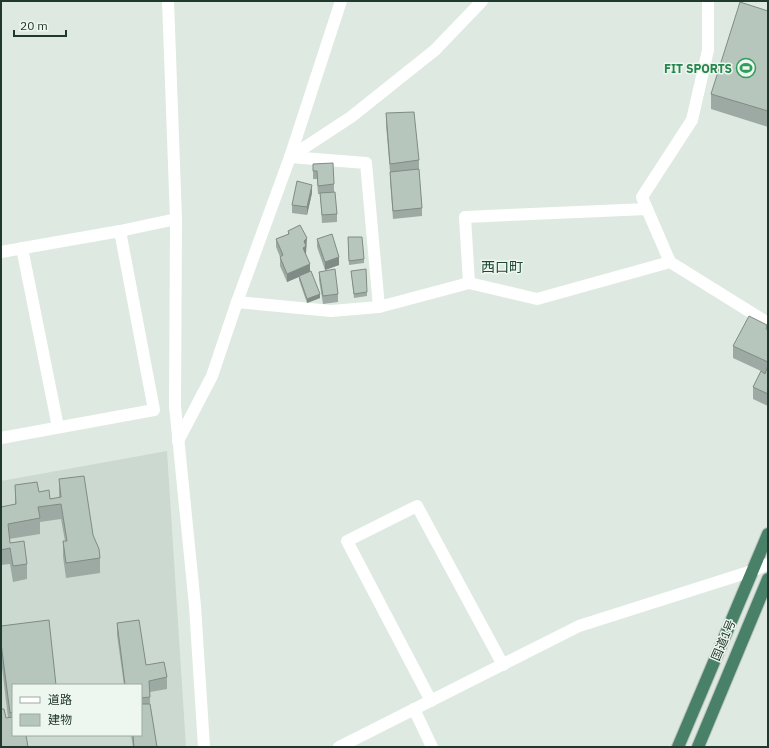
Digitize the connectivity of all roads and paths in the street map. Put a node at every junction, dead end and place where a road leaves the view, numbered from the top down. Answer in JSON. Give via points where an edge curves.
{"nodes":[{"id":1,"x":168,"y":1,"type":"edge"},
{"id":2,"x":341,"y":1,"type":"edge"},
{"id":3,"x":482,"y":1,"type":"edge"},
{"id":4,"x":708,"y":1,"type":"edge"},
{"id":5,"x":290,"y":157,"type":"junction"},
{"id":6,"x":647,"y":209,"type":"junction"},
{"id":7,"x":176,"y":219,"type":"junction"},
{"id":8,"x":120,"y":231,"type":"junction"},
{"id":9,"x":22,"y":248,"type":"junction"},
{"id":10,"x":1,"y":252,"type":"edge"},
{"id":11,"x":670,"y":262,"type":"junction"},
{"id":12,"x":469,"y":283,"type":"junction"},
{"id":13,"x":236,"y":302,"type":"junction"},
{"id":14,"x":379,"y":307,"type":"junction"},
{"id":15,"x":768,"y":323,"type":"edge"},
{"id":16,"x":58,"y":427,"type":"junction"},
{"id":17,"x":1,"y":438,"type":"edge"},
{"id":18,"x":178,"y":441,"type":"junction"},
{"id":19,"x":768,"y":534,"type":"edge"},
{"id":20,"x":768,"y":564,"type":"edge"},
{"id":21,"x":752,"y":571,"type":"junction"},
{"id":22,"x":768,"y":579,"type":"edge"},
{"id":23,"x":503,"y":664,"type":"junction"},
{"id":24,"x":431,"y":701,"type":"junction"},
{"id":25,"x":414,"y":709,"type":"junction"},
{"id":26,"x":204,"y":747,"type":"edge"},
{"id":27,"x":339,"y":747,"type":"edge"},
{"id":28,"x":432,"y":747,"type":"edge"},
{"id":29,"x":678,"y":747,"type":"edge"},
{"id":30,"x":698,"y":747,"type":"edge"}],
"edges":[{"from":1,"to":7,"type":"street"},
{"from":2,"to":5,"type":"street"},
{"from":3,"to":5,"type":"street","via":[[435,50],[351,117]]},
{"from":4,"to":6,"type":"street","via":[[708,50],[692,120],[642,197]]},
{"from":5,"to":13,"type":"street"},
{"from":5,"to":14,"type":"street","via":[[366,163]]},
{"from":6,"to":11,"type":"street"},
{"from":6,"to":12,"type":"street","via":[[465,217]]},
{"from":7,"to":8,"type":"street"},
{"from":7,"to":18,"type":"street","via":[[175,406]]},
{"from":8,"to":9,"type":"street"},
{"from":8,"to":16,"type":"street","via":[[154,410]]},
{"from":9,"to":10,"type":"street"},
{"from":9,"to":16,"type":"street"},
{"from":11,"to":12,"type":"street","via":[[537,299]]},
{"from":11,"to":15,"type":"street"},
{"from":12,"to":14,"type":"street"},
{"from":13,"to":14,"type":"street","via":[[332,311]]},
{"from":13,"to":18,"type":"street","via":[[212,376]]},
{"from":16,"to":17,"type":"street"},
{"from":18,"to":26,"type":"street","via":[[195,606]]},
{"from":19,"to":21,"type":"highway","name":"国道1号"},
{"from":20,"to":21,"type":"street"},
{"from":21,"to":23,"type":"street","via":[[580,626]]},
{"from":21,"to":29,"type":"highway","name":"国道1号"},
{"from":22,"to":30,"type":"highway","name":"国道1号"},
{"from":23,"to":24,"type":"street"},
{"from":23,"to":24,"type":"street","via":[[417,506],[347,541]]},
{"from":24,"to":25,"type":"street"},
{"from":25,"to":27,"type":"street"},
{"from":25,"to":28,"type":"street"}]}
